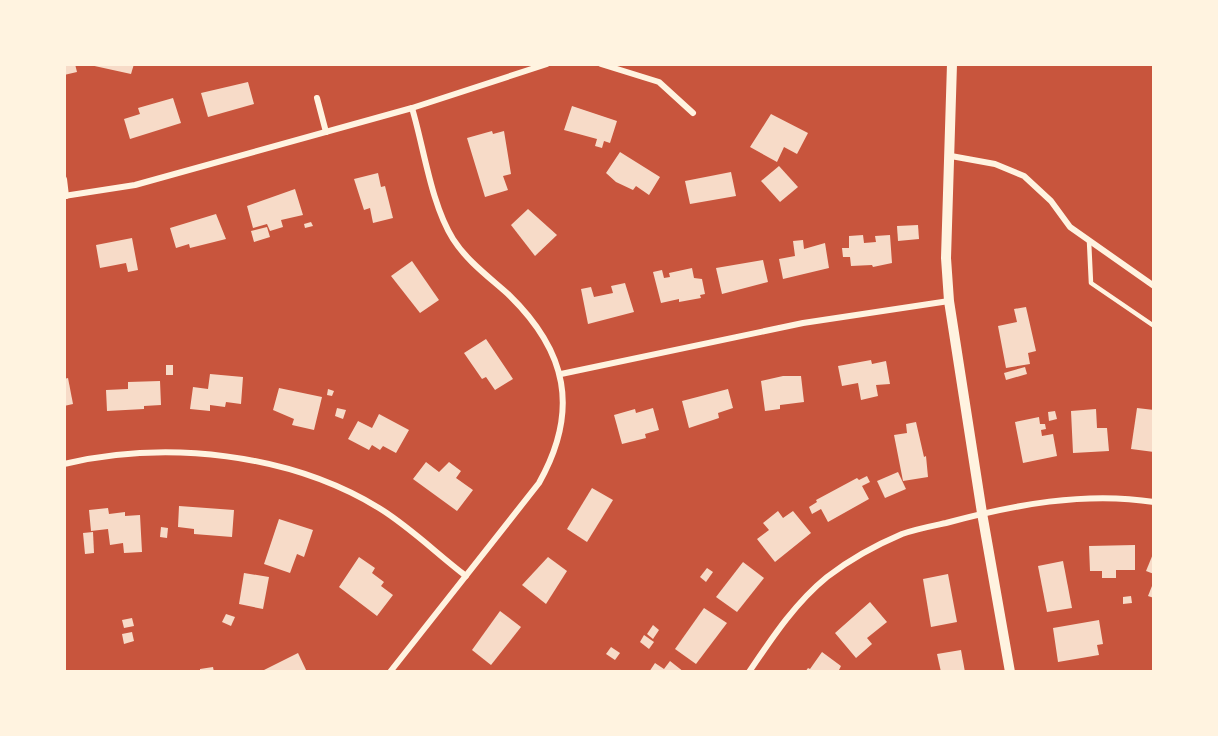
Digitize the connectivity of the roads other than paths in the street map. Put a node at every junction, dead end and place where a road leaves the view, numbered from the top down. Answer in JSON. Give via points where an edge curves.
{"nodes":[{"id":1,"x":547,"y":64,"type":"edge"},
{"id":2,"x":601,"y":64,"type":"edge"},
{"id":3,"x":952,"y":64,"type":"edge"},
{"id":4,"x":317,"y":98,"type":"dead end"},
{"id":5,"x":412,"y":108,"type":"junction"},
{"id":6,"x":693,"y":113,"type":"dead end"},
{"id":7,"x":326,"y":132,"type":"junction"},
{"id":8,"x":951,"y":156,"type":"junction"},
{"id":9,"x":64,"y":179,"type":"edge"},
{"id":10,"x":65,"y":196,"type":"edge"},
{"id":11,"x":1089,"y":241,"type":"junction"},
{"id":12,"x":1154,"y":286,"type":"edge"},
{"id":13,"x":949,"y":301,"type":"junction"},
{"id":14,"x":1154,"y":326,"type":"edge"},
{"id":15,"x":561,"y":374,"type":"junction"},
{"id":16,"x":64,"y":464,"type":"edge"},
{"id":17,"x":1154,"y":502,"type":"edge"},
{"id":18,"x":982,"y":513,"type":"junction"},
{"id":19,"x":466,"y":576,"type":"junction"},
{"id":20,"x":390,"y":672,"type":"edge"},
{"id":21,"x":748,"y":672,"type":"edge"},
{"id":22,"x":1010,"y":672,"type":"edge"}],
"edges":[{"from":1,"to":5,"type":"street"},
{"from":2,"to":6,"type":"street","via":[[659,82]]},
{"from":3,"to":8,"type":"street"},
{"from":4,"to":7,"type":"street"},
{"from":5,"to":7,"type":"street"},
{"from":5,"to":15,"type":"street","via":[[441,215],[453,239],[532,319],[548,342]]},
{"from":7,"to":10,"type":"street","via":[[135,185]]},
{"from":8,"to":11,"type":"street","via":[[995,164],[1024,176],[1051,201],[1070,227]]},
{"from":8,"to":13,"type":"street","via":[[946,258]]},
{"from":9,"to":10,"type":"street"},
{"from":11,"to":12,"type":"street"},
{"from":11,"to":14,"type":"lane","via":[[1091,283]]},
{"from":13,"to":15,"type":"street","via":[[803,323]]},
{"from":13,"to":18,"type":"street"},
{"from":15,"to":19,"type":"street","via":[[564,406],[553,459],[540,483]]},
{"from":16,"to":19,"type":"street","via":[[113,457],[192,454],[308,473],[380,509]]},
{"from":17,"to":18,"type":"street","via":[[1121,497],[1070,500]]},
{"from":18,"to":21,"type":"street","via":[[904,534],[861,554],[827,577],[801,601]]},
{"from":18,"to":22,"type":"street"},
{"from":19,"to":20,"type":"street"}]}
